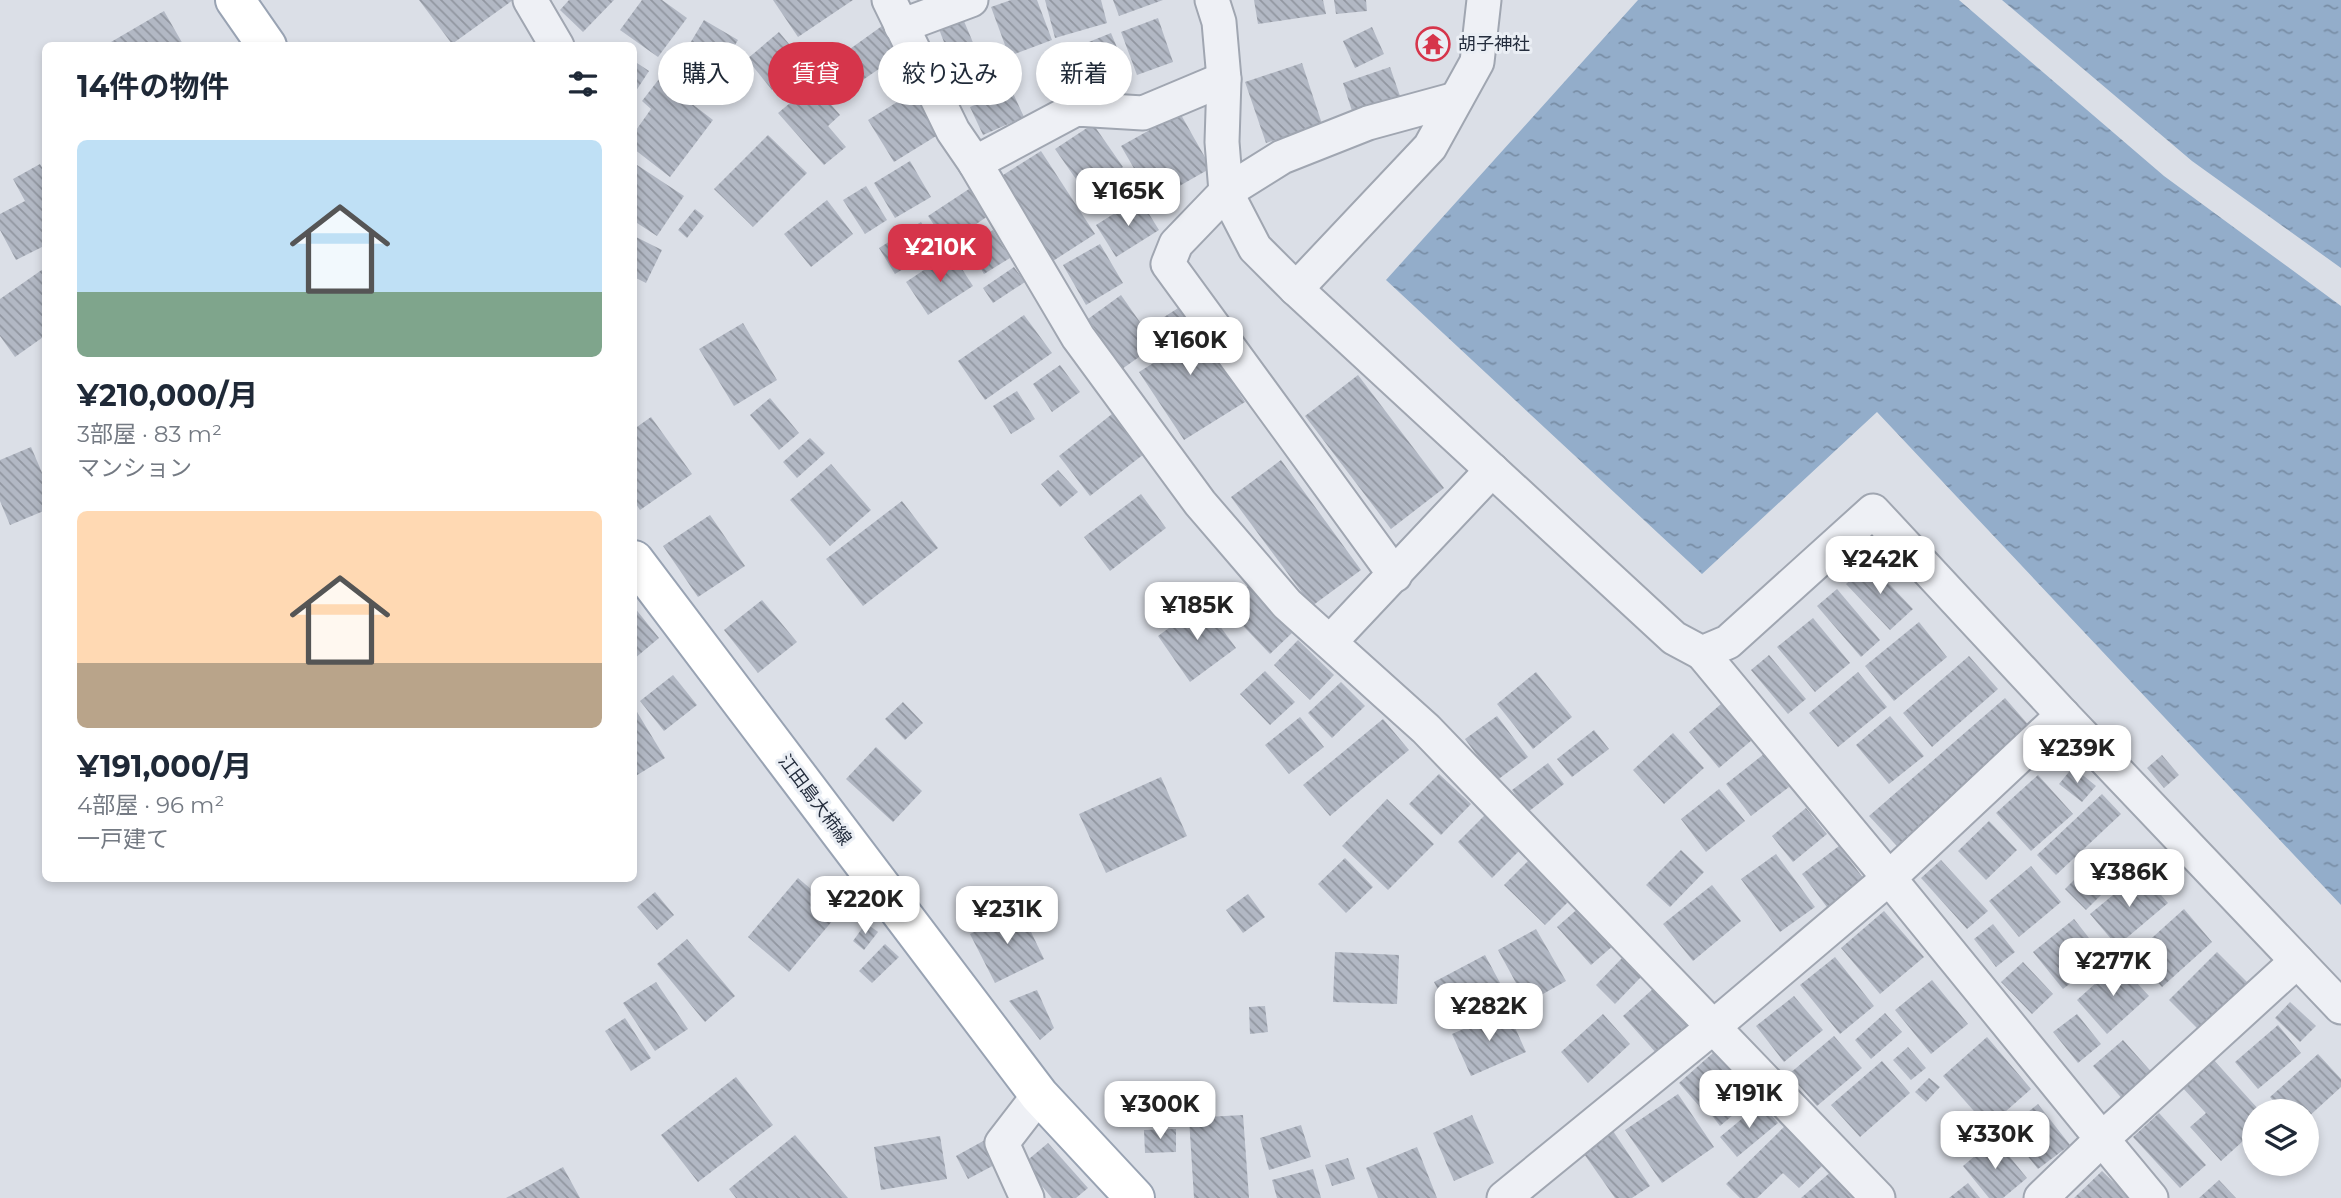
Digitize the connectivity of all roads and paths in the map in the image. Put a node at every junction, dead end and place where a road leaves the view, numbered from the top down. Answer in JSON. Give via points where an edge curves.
{"nodes":[{"id":1,"x":235,"y":0,"type":"edge"},
{"id":2,"x":530,"y":0,"type":"edge"},
{"id":3,"x":971,"y":0,"type":"edge"},
{"id":4,"x":1212,"y":0,"type":"edge"},
{"id":5,"x":1484,"y":0,"type":"edge"},
{"id":6,"x":895,"y":13,"type":"edge"},
{"id":7,"x":264,"y":42,"type":"edge"},
{"id":8,"x":555,"y":42,"type":"edge"},
{"id":9,"x":1224,"y":79,"type":"junction"},
{"id":10,"x":1456,"y":99,"type":"junction"},
{"id":11,"x":975,"y":163,"type":"junction"},
{"id":12,"x":1226,"y":192,"type":"junction"},
{"id":13,"x":1296,"y":289,"type":"junction"},
{"id":14,"x":1492,"y":470,"type":"junction"},
{"id":15,"x":637,"y":564,"type":"edge"},
{"id":16,"x":1395,"y":575,"type":"junction"},
{"id":17,"x":1331,"y":642,"type":"junction"},
{"id":18,"x":1702,"y":653,"type":"junction"},
{"id":19,"x":2063,"y":715,"type":"junction"},
{"id":20,"x":1889,"y":877,"type":"junction"},
{"id":21,"x":2297,"y":961,"type":"junction"},
{"id":22,"x":2341,"y":1007,"type":"edge"},
{"id":23,"x":1712,"y":1028,"type":"junction"},
{"id":24,"x":1040,"y":1096,"type":"junction"},
{"id":25,"x":2102,"y":1139,"type":"junction"},
{"id":26,"x":1027,"y":1198,"type":"edge"},
{"id":27,"x":1135,"y":1198,"type":"edge"},
{"id":28,"x":1504,"y":1198,"type":"edge"},
{"id":29,"x":1878,"y":1198,"type":"edge"},
{"id":30,"x":2041,"y":1198,"type":"edge"},
{"id":31,"x":2151,"y":1198,"type":"edge"}],
"edges":[{"from":1,"to":7,"type":"main road"},
{"from":2,"to":8,"type":"street"},
{"from":3,"to":6,"type":"street"},
{"from":4,"to":9,"type":"street","via":[[1220,22]]},
{"from":5,"to":10,"type":"street","via":[[1477,62]]},
{"from":6,"to":11,"type":"street","via":[[953,131]]},
{"from":9,"to":11,"type":"street","via":[[1143,113],[1076,109]]},
{"from":9,"to":12,"type":"street"},
{"from":10,"to":12,"type":"street","via":[[1368,123],[1282,157]]},
{"from":10,"to":13,"type":"street","via":[[1430,147]]},
{"from":11,"to":17,"type":"street","via":[[1078,337],[1200,503],[1287,604]]},
{"from":12,"to":13,"type":"street","via":[[1255,248]]},
{"from":12,"to":16,"type":"street","via":[[1176,244],[1168,264]]},
{"from":13,"to":14,"type":"street"},
{"from":14,"to":16,"type":"street"},
{"from":14,"to":18,"type":"street","via":[[1674,638]]},
{"from":15,"to":24,"type":"main road","name":"江田島大柿線"},
{"from":16,"to":17,"type":"street"},
{"from":17,"to":23,"type":"street","via":[[1426,729]]},
{"from":18,"to":19,"type":"street","via":[[1728,642],[1873,511]]},
{"from":18,"to":20,"type":"street"},
{"from":19,"to":20,"type":"street"},
{"from":19,"to":21,"type":"street"},
{"from":20,"to":23,"type":"street"},
{"from":20,"to":25,"type":"street"},
{"from":21,"to":22,"type":"street"},
{"from":21,"to":25,"type":"street"},
{"from":23,"to":28,"type":"street"},
{"from":23,"to":29,"type":"street"},
{"from":24,"to":26,"type":"street","via":[[1002,1143]]},
{"from":24,"to":27,"type":"main road","name":"江田島大柿線"},
{"from":25,"to":30,"type":"street"},
{"from":25,"to":31,"type":"street"}]}
